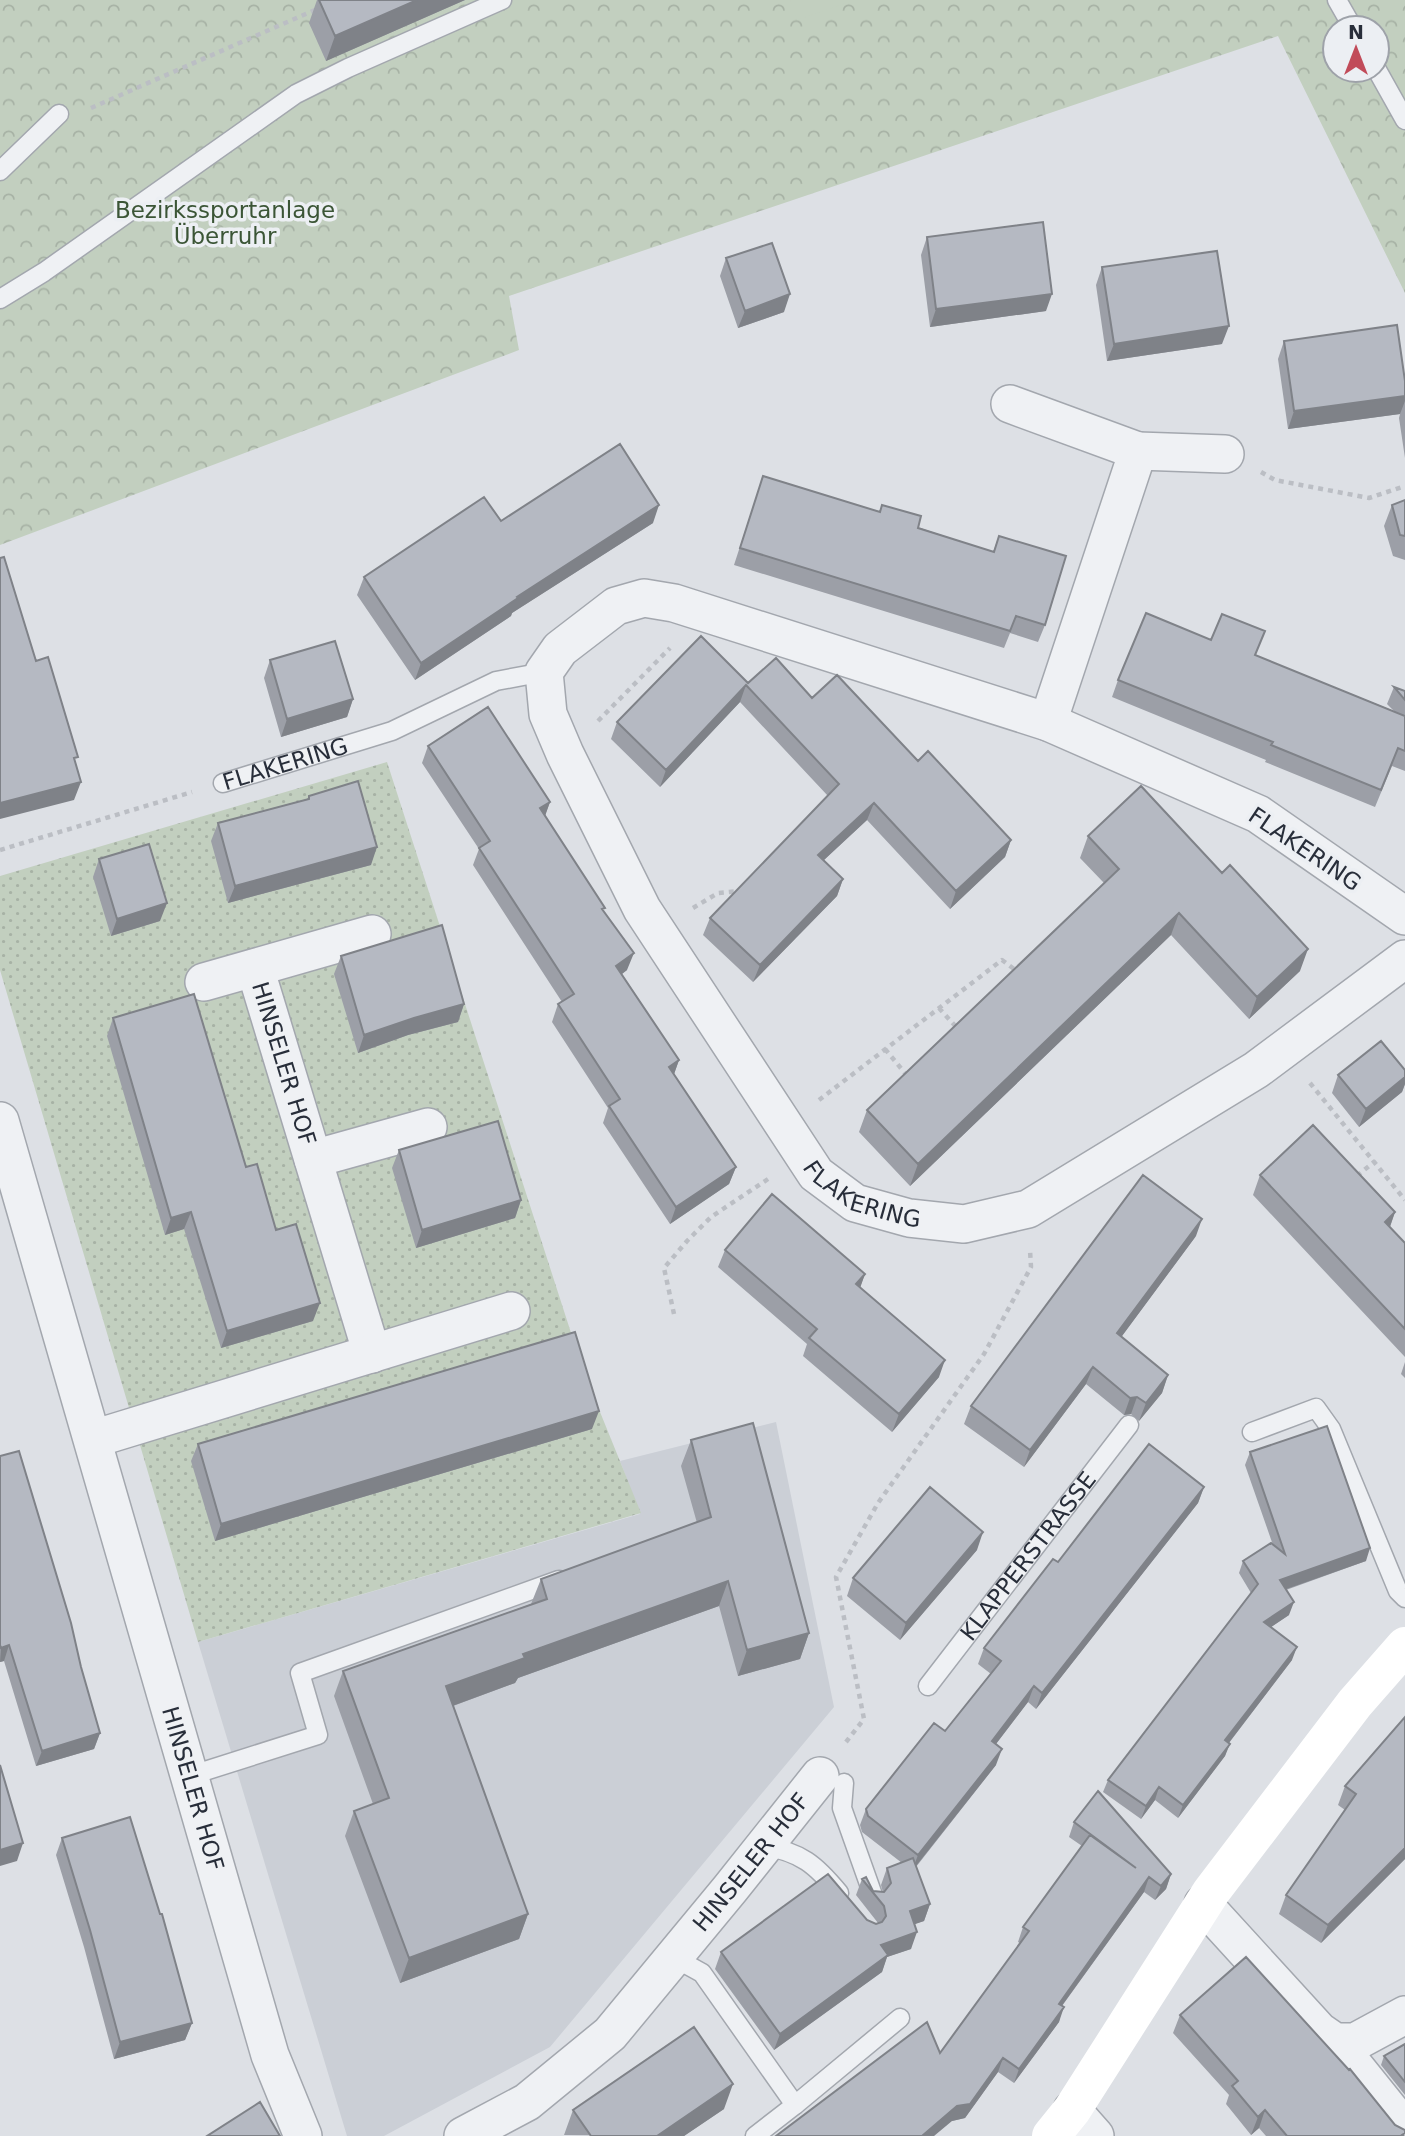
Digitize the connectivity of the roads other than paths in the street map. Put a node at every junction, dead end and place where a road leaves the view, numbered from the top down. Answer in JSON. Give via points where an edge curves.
{"nodes":[{"id":1,"x":502,"y":0,"type":"edge"},
{"id":2,"x":1385,"y":84,"type":"edge"},
{"id":3,"x":59,"y":114,"type":"road end"},
{"id":4,"x":1405,"y":120,"type":"edge"},
{"id":5,"x":0,"y":171,"type":"edge"},
{"id":6,"x":0,"y":299,"type":"edge"},
{"id":7,"x":1010,"y":404,"type":"dead end"},
{"id":8,"x":1138,"y":451,"type":"junction"},
{"id":9,"x":1225,"y":454,"type":"road end"},
{"id":10,"x":544,"y":672,"type":"junction"},
{"id":11,"x":1048,"y":722,"type":"junction"},
{"id":12,"x":223,"y":783,"type":"road end"},
{"id":13,"x":1405,"y":916,"type":"edge"},
{"id":14,"x":372,"y":934,"type":"dead end"},
{"id":15,"x":1405,"y":959,"type":"edge"},
{"id":16,"x":254,"y":968,"type":"junction"},
{"id":17,"x":204,"y":982,"type":"dead end"},
{"id":18,"x":0,"y":1121,"type":"edge"},
{"id":19,"x":429,"y":1127,"type":"dead end"},
{"id":20,"x":313,"y":1159,"type":"junction"},
{"id":21,"x":511,"y":1311,"type":"dead end"},
{"id":22,"x":372,"y":1354,"type":"junction"},
{"id":23,"x":1129,"y":1425,"type":"dead end"},
{"id":24,"x":1252,"y":1432,"type":"dead end"},
{"id":25,"x":93,"y":1439,"type":"junction"},
{"id":26,"x":574,"y":1575,"type":"edge"},
{"id":27,"x":1405,"y":1598,"type":"edge"},
{"id":28,"x":1405,"y":1646,"type":"edge"},
{"id":29,"x":928,"y":1686,"type":"dead end"},
{"id":30,"x":189,"y":1776,"type":"junction"},
{"id":31,"x":832,"y":1780,"type":"joint"},
{"id":32,"x":764,"y":1846,"type":"junction"},
{"id":33,"x":874,"y":1898,"type":"edge"},
{"id":34,"x":1203,"y":1904,"type":"junction"},
{"id":35,"x":853,"y":1910,"type":"edge"},
{"id":36,"x":673,"y":1957,"type":"junction"},
{"id":37,"x":1405,"y":2015,"type":"edge"},
{"id":38,"x":900,"y":2018,"type":"dead end"},
{"id":39,"x":1335,"y":2042,"type":"junction"},
{"id":40,"x":795,"y":2105,"type":"junction"},
{"id":41,"x":1073,"y":2127,"type":"edge"},
{"id":42,"x":1405,"y":2129,"type":"edge"},
{"id":43,"x":303,"y":2136,"type":"edge"},
{"id":44,"x":463,"y":2136,"type":"edge"},
{"id":45,"x":755,"y":2136,"type":"edge"}],
"edges":[{"from":1,"to":6,"type":"lane","via":[[296,94]]},
{"from":2,"to":4,"type":"lane"},
{"from":3,"to":5,"type":"lane"},
{"from":7,"to":8,"type":"street"},
{"from":8,"to":9,"type":"street"},
{"from":8,"to":11,"type":"street"},
{"from":10,"to":11,"type":"street","name":"FLAKERING","via":[[560,649],[616,606],[644,598],[705,612]]},
{"from":10,"to":12,"type":"lane","name":"FLAKERING","via":[[496,681],[392,731]]},
{"from":10,"to":15,"type":"street","name":"FLAKERING","via":[[548,714],[642,908],[816,1174],[855,1203],[909,1218],[964,1224],[1028,1209],[1256,1070]]},
{"from":11,"to":13,"type":"street","name":"FLAKERING","via":[[1258,814]]},
{"from":14,"to":16,"type":"street","name":"HINSELER HOF"},
{"from":16,"to":17,"type":"street","name":"HINSELER HOF"},
{"from":16,"to":20,"type":"street","name":"HINSELER HOF"},
{"from":18,"to":25,"type":"street","name":"HINSELER HOF"},
{"from":19,"to":20,"type":"street","name":"HINSELER HOF"},
{"from":20,"to":22,"type":"street","name":"HINSELER HOF"},
{"from":21,"to":22,"type":"street"},
{"from":22,"to":25,"type":"street"},
{"from":23,"to":29,"type":"lane","name":"KLAPPERSTRASSE"},
{"from":24,"to":27,"type":"lane","via":[[1316,1408],[1331,1429],[1398,1591]]},
{"from":25,"to":30,"type":"street","name":"HINSELER HOF"},
{"from":26,"to":30,"type":"lane","via":[[300,1673],[318,1735]]},
{"from":28,"to":34,"type":"street","via":[[1355,1703]]},
{"from":30,"to":43,"type":"street","name":"HINSELER HOF","via":[[270,2055]]},
{"from":31,"to":32,"type":"street","name":"HINSELER HOF"},
{"from":31,"to":33,"type":"lane"},
{"from":32,"to":35,"type":"lane","via":[[789,1850],[822,1872]]},
{"from":32,"to":36,"type":"street","name":"HINSELER HOF"},
{"from":34,"to":39,"type":"street","via":[[1319,2031]]},
{"from":34,"to":41,"type":"street"},
{"from":36,"to":40,"type":"lane","via":[[702,1973]]},
{"from":36,"to":44,"type":"street","name":"HINSELER HOF","via":[[610,2034],[527,2102]]},
{"from":37,"to":39,"type":"street","via":[[1355,2042]]},
{"from":38,"to":40,"type":"lane"},
{"from":39,"to":42,"type":"street"},
{"from":40,"to":45,"type":"lane"}]}
